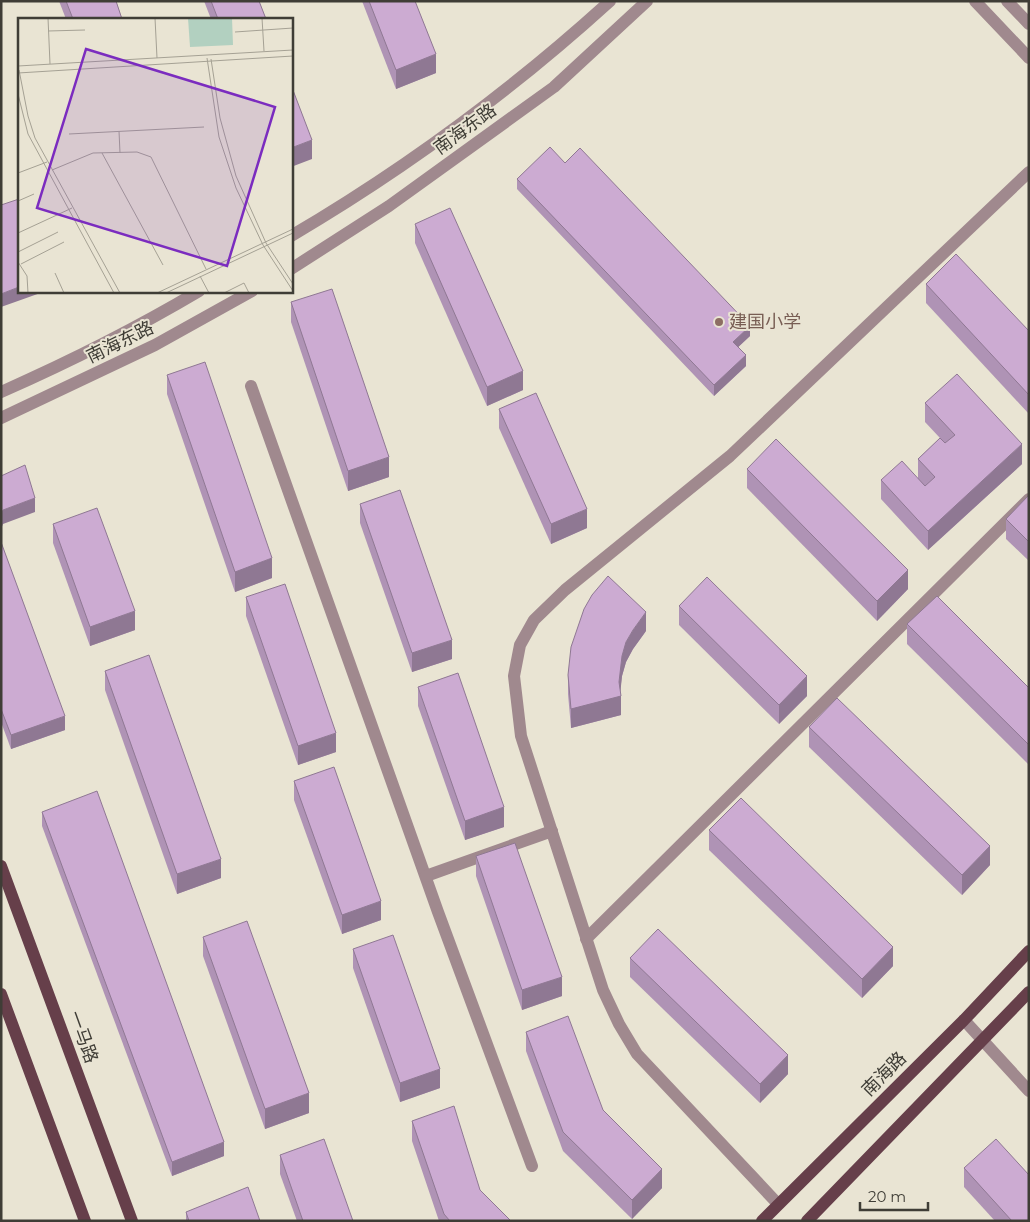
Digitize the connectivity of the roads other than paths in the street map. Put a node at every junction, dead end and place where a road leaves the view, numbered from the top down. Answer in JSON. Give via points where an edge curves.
{"nodes":[{"id":1,"x":610,"y":1,"type":"edge"},
{"id":2,"x":647,"y":1,"type":"edge"},
{"id":3,"x":975,"y":1,"type":"edge"},
{"id":4,"x":1008,"y":1,"type":"edge"},
{"id":5,"x":1029,"y":24,"type":"edge"},
{"id":6,"x":1029,"y":58,"type":"edge"},
{"id":7,"x":1029,"y":172,"type":"edge"},
{"id":8,"x":292,"y":235,"type":"edge"},
{"id":9,"x":292,"y":268,"type":"edge"},
{"id":10,"x":196,"y":292,"type":"edge"},
{"id":11,"x":250,"y":292,"type":"edge"},
{"id":12,"x":251,"y":386,"type":"dead end"},
{"id":13,"x":1,"y":392,"type":"edge"},
{"id":14,"x":1,"y":418,"type":"edge"},
{"id":15,"x":1029,"y":500,"type":"edge"},
{"id":16,"x":552,"y":831,"type":"junction"},
{"id":17,"x":1,"y":866,"type":"edge"},
{"id":18,"x":426,"y":876,"type":"junction"},
{"id":19,"x":586,"y":939,"type":"junction"},
{"id":20,"x":1029,"y":952,"type":"edge"},
{"id":21,"x":1029,"y":992,"type":"edge"},
{"id":22,"x":1,"y":994,"type":"edge"},
{"id":23,"x":964,"y":1020,"type":"junction"},
{"id":24,"x":982,"y":1041,"type":"junction"},
{"id":25,"x":1029,"y":1091,"type":"edge"},
{"id":26,"x":532,"y":1166,"type":"dead end"},
{"id":27,"x":778,"y":1204,"type":"junction"},
{"id":28,"x":85,"y":1221,"type":"edge"},
{"id":29,"x":132,"y":1221,"type":"edge"},
{"id":30,"x":762,"y":1221,"type":"edge"},
{"id":31,"x":807,"y":1221,"type":"edge"}],
"edges":[{"from":1,"to":8,"type":"street","name":"南海东路","via":[[479,111],[398,168]]},
{"from":2,"to":9,"type":"street","name":"南海东路","via":[[554,87],[389,206]]},
{"from":3,"to":6,"type":"street"},
{"from":4,"to":5,"type":"street"},
{"from":7,"to":16,"type":"street","via":[[730,456],[565,590],[534,620],[520,645],[514,676],[521,736]]},
{"from":10,"to":13,"type":"street","name":"南海东路","via":[[170,309]]},
{"from":11,"to":14,"type":"street","name":"南海东路","via":[[155,345]]},
{"from":12,"to":18,"type":"street"},
{"from":15,"to":19,"type":"street"},
{"from":16,"to":18,"type":"street"},
{"from":16,"to":19,"type":"street"},
{"from":17,"to":29,"type":"main road","name":"一马路"},
{"from":18,"to":26,"type":"street"},
{"from":19,"to":27,"type":"street","via":[[602,990],[637,1054]]},
{"from":20,"to":23,"type":"main road","name":"南海路"},
{"from":21,"to":24,"type":"main road"},
{"from":22,"to":28,"type":"main road"},
{"from":23,"to":24,"type":"street"},
{"from":23,"to":27,"type":"main road","name":"南海路"},
{"from":24,"to":25,"type":"street"},
{"from":24,"to":31,"type":"main road"},
{"from":27,"to":30,"type":"main road","name":"南海路"}]}
